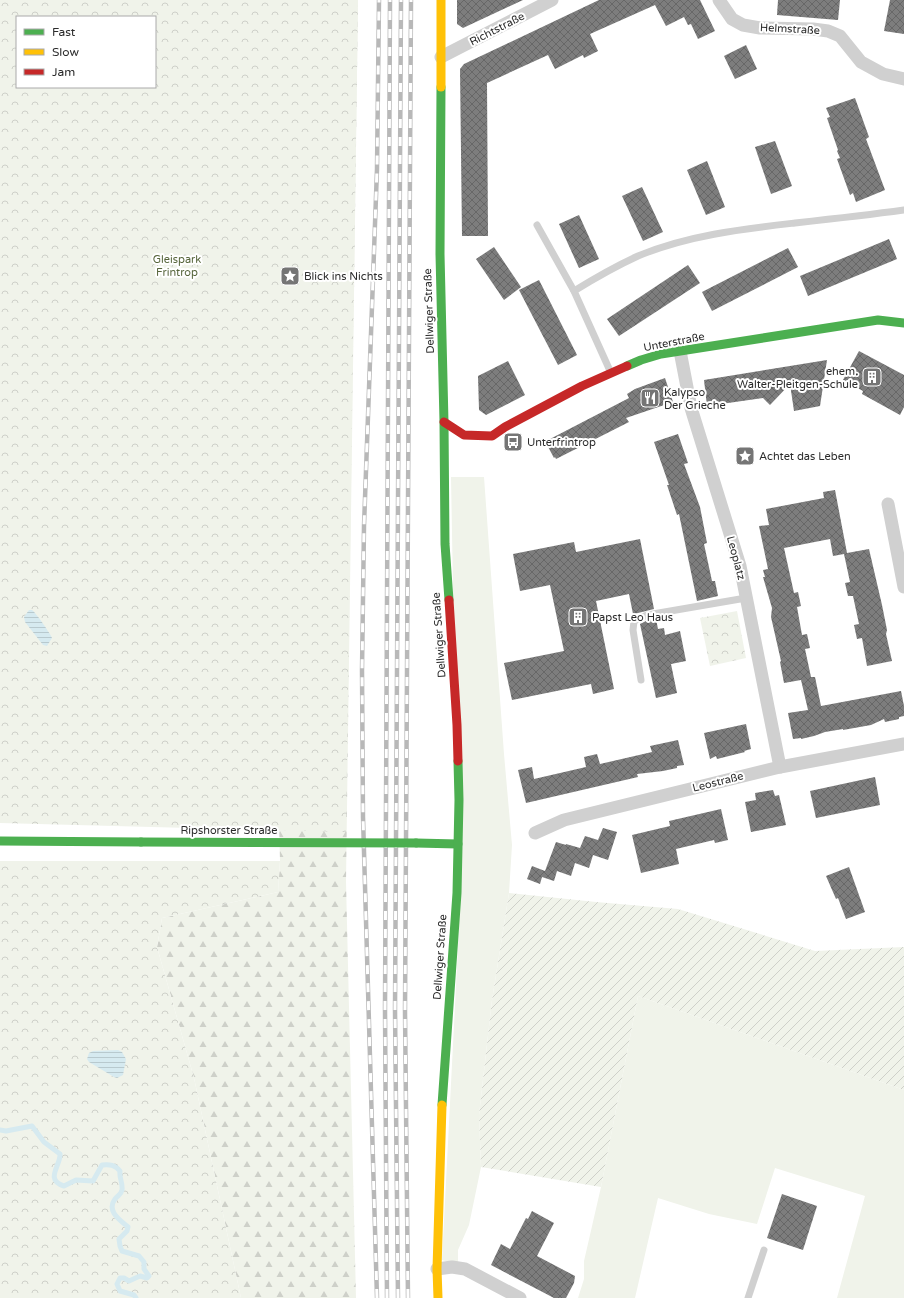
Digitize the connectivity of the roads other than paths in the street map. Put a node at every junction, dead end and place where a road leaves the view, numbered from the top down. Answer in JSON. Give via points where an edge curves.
{"nodes":[{"id":1,"x":441,"y":0,"type":"edge"},
{"id":2,"x":552,"y":0,"type":"edge"},
{"id":3,"x":719,"y":0,"type":"edge"},
{"id":4,"x":441,"y":57,"type":"junction"},
{"id":5,"x":904,"y":79,"type":"edge"},
{"id":6,"x":904,"y":210,"type":"edge"},
{"id":7,"x":537,"y":225,"type":"dead end"},
{"id":8,"x":574,"y":291,"type":"junction"},
{"id":9,"x":904,"y":324,"type":"edge"},
{"id":10,"x":680,"y":351,"type":"junction"},
{"id":11,"x":611,"y":373,"type":"junction"},
{"id":12,"x":444,"y":422,"type":"junction"},
{"id":13,"x":888,"y":504,"type":"dead end"},
{"id":14,"x":904,"y":587,"type":"edge"},
{"id":15,"x":746,"y":598,"type":"junction"},
{"id":16,"x":641,"y":680,"type":"dead end"},
{"id":17,"x":904,"y":744,"type":"edge"},
{"id":18,"x":780,"y":767,"type":"junction"},
{"id":19,"x":535,"y":833,"type":"dead end"},
{"id":20,"x":0,"y":841,"type":"edge"},
{"id":21,"x":458,"y":844,"type":"junction"},
{"id":22,"x":764,"y":1250,"type":"dead end"},
{"id":23,"x":437,"y":1269,"type":"junction"},
{"id":24,"x":438,"y":1298,"type":"edge"},
{"id":25,"x":520,"y":1298,"type":"edge"},
{"id":26,"x":748,"y":1298,"type":"edge"}],
"edges":[{"from":1,"to":4,"type":"main road","name":"Dellwiger Straße"},
{"from":2,"to":4,"type":"street","name":"Richtstraße"},
{"from":3,"to":5,"type":"street","name":"Helmstraße","via":[[732,19],[743,25],[760,28],[813,29],[840,36],[861,62],[883,74]]},
{"from":4,"to":12,"type":"main road","name":"Dellwiger Straße","via":[[440,254]]},
{"from":6,"to":8,"type":"lane","via":[[714,234],[640,256],[613,268]]},
{"from":7,"to":8,"type":"lane"},
{"from":8,"to":11,"type":"lane"},
{"from":9,"to":10,"type":"main road","name":"Unterstraße","via":[[878,320]]},
{"from":10,"to":11,"type":"main road","name":"Unterstraße","via":[[641,360]]},
{"from":10,"to":15,"type":"street","name":"Leoplatz","via":[[691,408],[740,566]]},
{"from":11,"to":12,"type":"main road","name":"Unterstraße","via":[[582,386],[492,436],[464,436]]},
{"from":12,"to":21,"type":"main road","name":"Dellwiger Straße","via":[[445,544],[457,725]]},
{"from":13,"to":14,"type":"street"},
{"from":15,"to":16,"type":"lane","via":[[647,615],[634,621],[633,630]]},
{"from":15,"to":18,"type":"street","name":"Leoplatz"},
{"from":17,"to":18,"type":"street","name":"Leostraße"},
{"from":18,"to":19,"type":"street","name":"Leostraße","via":[[564,820]]},
{"from":20,"to":21,"type":"main road","name":"Ripshorster Straße","bridge":true},
{"from":21,"to":23,"type":"main road","name":"Dellwiger Straße","via":[[457,893],[442,1096]]},
{"from":22,"to":26,"type":"lane"},
{"from":23,"to":24,"type":"main road","name":"Dellwiger Straße"},
{"from":23,"to":25,"type":"street","via":[[465,1269]]}]}
